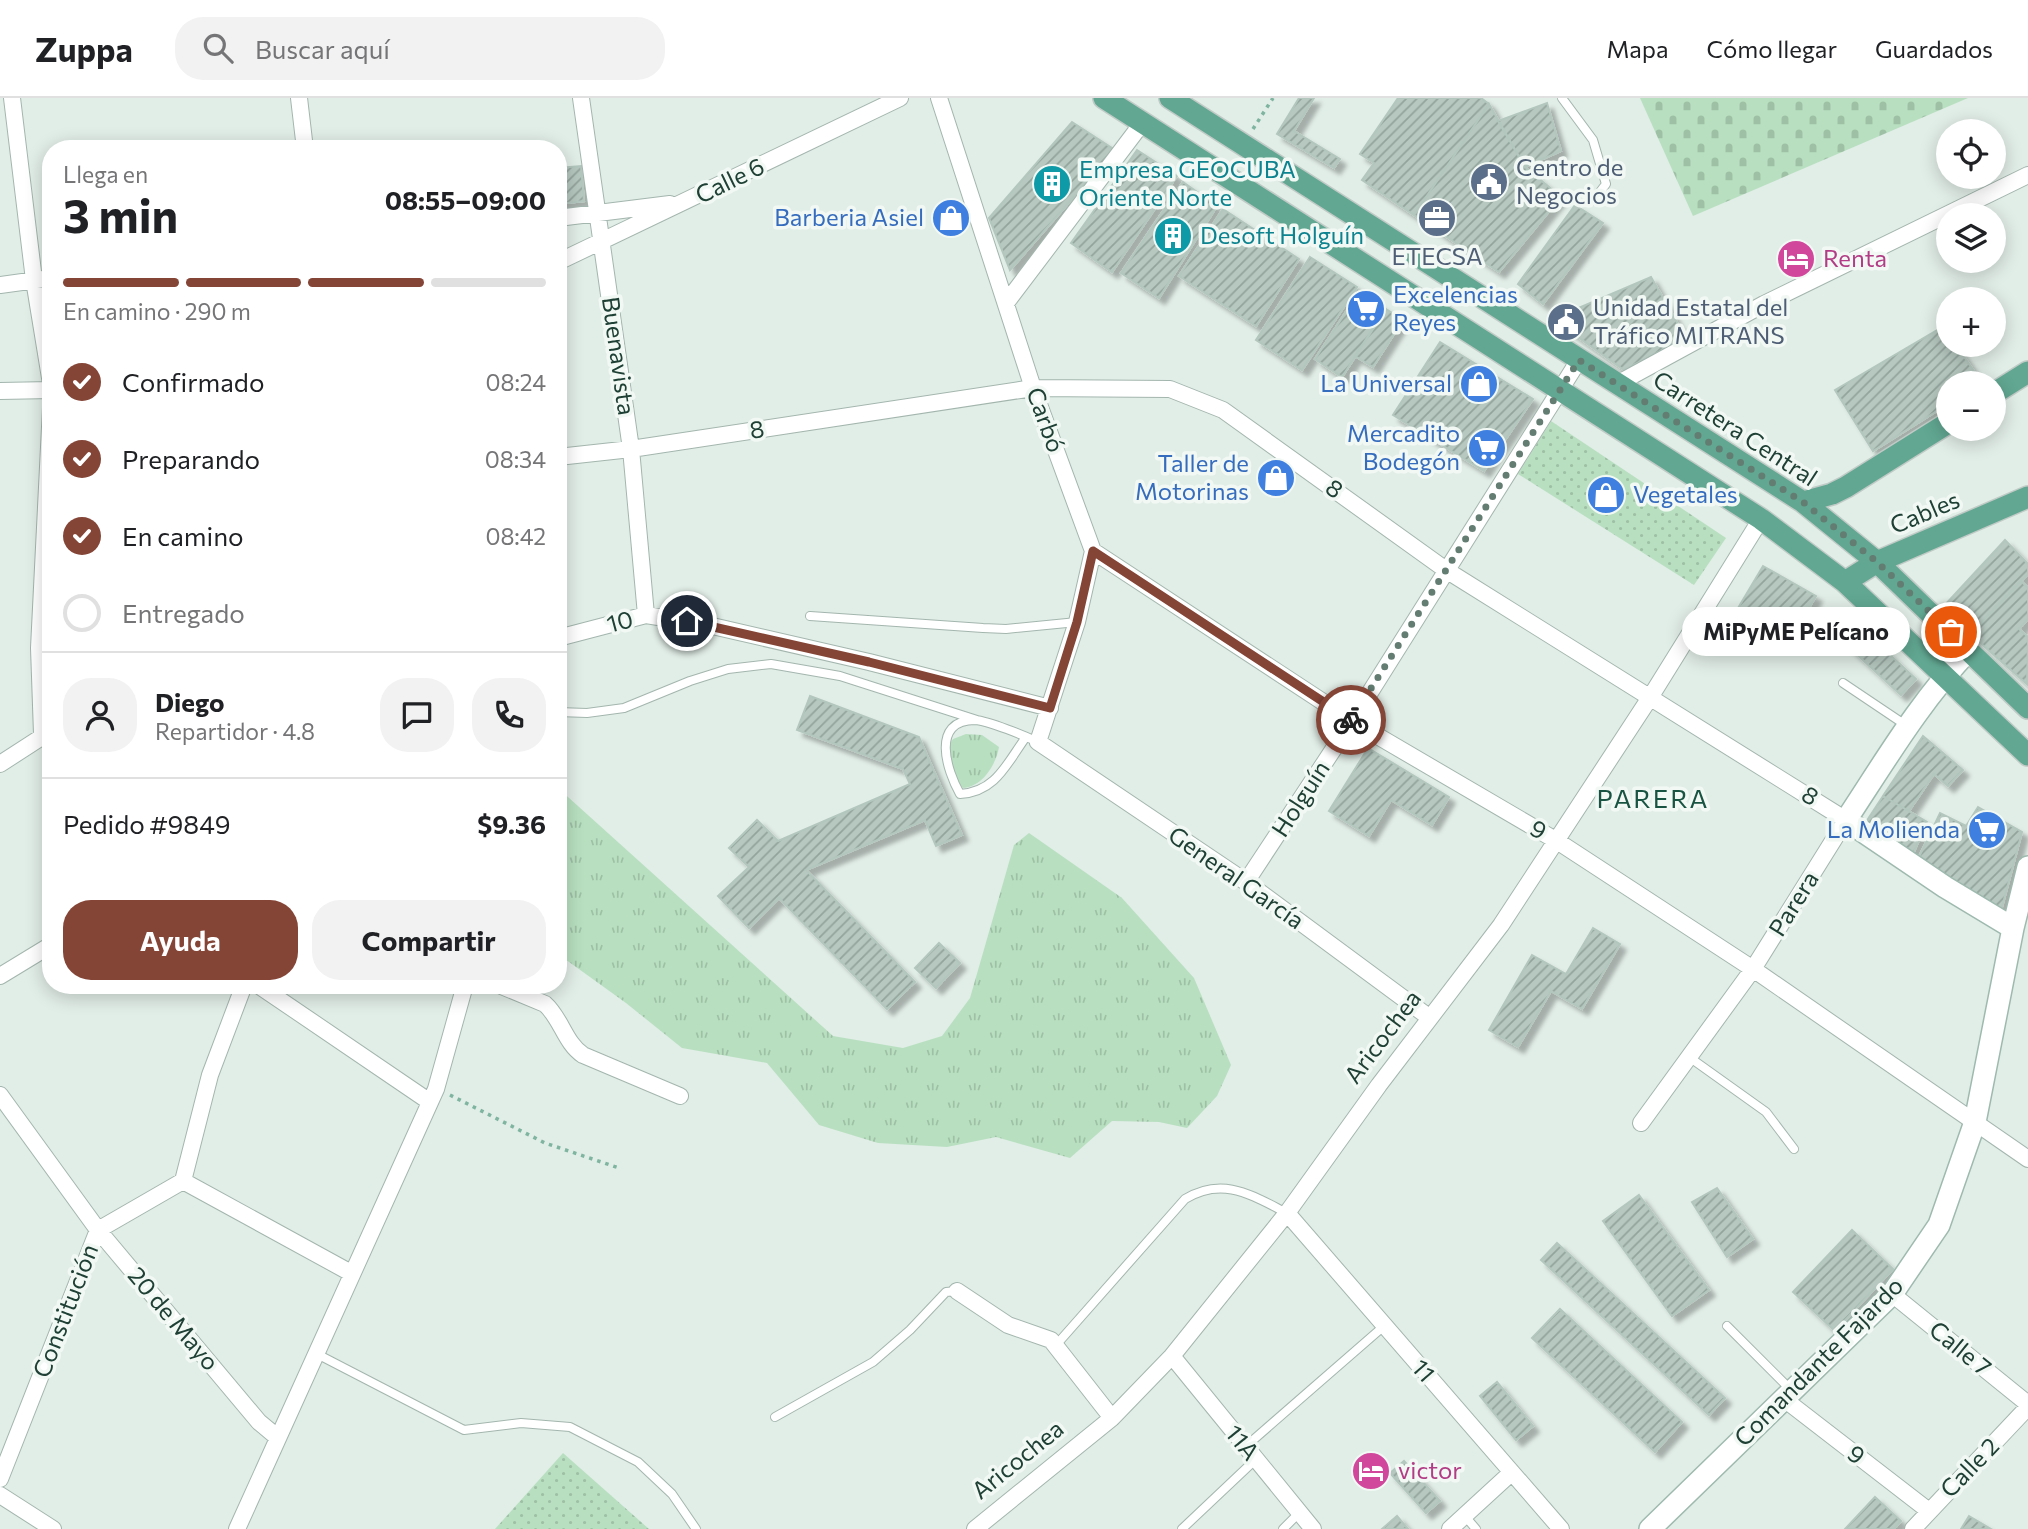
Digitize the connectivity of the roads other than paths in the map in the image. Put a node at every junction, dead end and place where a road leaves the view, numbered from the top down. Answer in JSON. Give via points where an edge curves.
{"nodes":[{"id":1,"x":12,"y":98,"type":"edge"},
{"id":2,"x":299,"y":98,"type":"edge"},
{"id":3,"x":581,"y":98,"type":"edge"},
{"id":4,"x":900,"y":98,"type":"edge"},
{"id":5,"x":939,"y":98,"type":"edge"},
{"id":6,"x":1104,"y":98,"type":"edge"},
{"id":7,"x":1170,"y":98,"type":"edge"},
{"id":8,"x":1562,"y":98,"type":"edge"},
{"id":9,"x":1143,"y":121,"type":"junction"},
{"id":10,"x":304,"y":140,"type":"edge"},
{"id":11,"x":2028,"y":175,"type":"edge"},
{"id":12,"x":1593,"y":201,"type":"dead end"},
{"id":13,"x":687,"y":202,"type":"junction"},
{"id":14,"x":599,"y":213,"type":"junction"},
{"id":15,"x":567,"y":217,"type":"edge"},
{"id":16,"x":602,"y":240,"type":"junction"},
{"id":17,"x":567,"y":258,"type":"edge"},
{"id":18,"x":42,"y":273,"type":"edge"},
{"id":19,"x":42,"y":279,"type":"edge"},
{"id":20,"x":0,"y":285,"type":"edge"},
{"id":21,"x":1006,"y":303,"type":"junction"},
{"id":22,"x":1579,"y":360,"type":"junction"},
{"id":23,"x":2028,"y":372,"type":"edge"},
{"id":24,"x":1617,"y":384,"type":"junction"},
{"id":25,"x":2006,"y":386,"type":"edge"},
{"id":26,"x":1033,"y":388,"type":"junction"},
{"id":27,"x":42,"y":390,"type":"edge"},
{"id":28,"x":0,"y":391,"type":"edge"},
{"id":29,"x":1560,"y":391,"type":"junction"},
{"id":30,"x":1936,"y":431,"type":"edge"},
{"id":31,"x":631,"y":449,"type":"junction"},
{"id":32,"x":567,"y":456,"type":"edge"},
{"id":33,"x":2028,"y":497,"type":"edge"},
{"id":34,"x":1803,"y":502,"type":"junction"},
{"id":35,"x":1761,"y":519,"type":"junction"},
{"id":36,"x":1093,"y":551,"type":"junction"},
{"id":37,"x":1877,"y":562,"type":"junction"},
{"id":38,"x":1447,"y":570,"type":"junction"},
{"id":39,"x":1845,"y":582,"type":"junction"},
{"id":40,"x":42,"y":588,"type":"edge"},
{"id":41,"x":646,"y":615,"type":"junction"},
{"id":42,"x":810,"y":615,"type":"dead end"},
{"id":43,"x":1077,"y":622,"type":"junction"},
{"id":44,"x":567,"y":636,"type":"edge"},
{"id":45,"x":1969,"y":650,"type":"junction"},
{"id":46,"x":1944,"y":676,"type":"junction"},
{"id":47,"x":42,"y":680,"type":"edge"},
{"id":48,"x":1843,"y":683,"type":"dead end"},
{"id":49,"x":1651,"y":696,"type":"junction"},
{"id":50,"x":1050,"y":708,"type":"junction"},
{"id":51,"x":2028,"y":708,"type":"edge"},
{"id":52,"x":567,"y":712,"type":"edge"},
{"id":53,"x":977,"y":720,"type":"junction"},
{"id":54,"x":1352,"y":721,"type":"junction"},
{"id":55,"x":1908,"y":726,"type":"junction"},
{"id":56,"x":42,"y":735,"type":"edge"},
{"id":57,"x":1032,"y":739,"type":"junction"},
{"id":58,"x":2028,"y":755,"type":"edge"},
{"id":59,"x":2,"y":757,"type":"edge"},
{"id":60,"x":1846,"y":820,"type":"junction"},
{"id":61,"x":1557,"y":841,"type":"junction"},
{"id":62,"x":2028,"y":867,"type":"edge"},
{"id":63,"x":1246,"y":882,"type":"junction"},
{"id":64,"x":2013,"y":928,"type":"junction"},
{"id":65,"x":42,"y":950,"type":"edge"},
{"id":66,"x":1754,"y":969,"type":"junction"},
{"id":67,"x":0,"y":975,"type":"edge"},
{"id":68,"x":241,"y":994,"type":"edge"},
{"id":69,"x":272,"y":994,"type":"edge"},
{"id":70,"x":462,"y":994,"type":"edge"},
{"id":71,"x":521,"y":994,"type":"edge"},
{"id":72,"x":1430,"y":1018,"type":"junction"},
{"id":73,"x":1689,"y":1057,"type":"junction"},
{"id":74,"x":0,"y":1095,"type":"edge"},
{"id":75,"x":433,"y":1095,"type":"junction"},
{"id":76,"x":680,"y":1096,"type":"dead end"},
{"id":77,"x":1975,"y":1122,"type":"junction"},
{"id":78,"x":1641,"y":1123,"type":"dead end"},
{"id":79,"x":1794,"y":1149,"type":"dead end"},
{"id":80,"x":2028,"y":1160,"type":"edge"},
{"id":81,"x":183,"y":1181,"type":"junction"},
{"id":82,"x":1287,"y":1213,"type":"junction"},
{"id":83,"x":98,"y":1230,"type":"junction"},
{"id":84,"x":351,"y":1273,"type":"junction"},
{"id":85,"x":957,"y":1291,"type":"joint"},
{"id":86,"x":1892,"y":1294,"type":"junction"},
{"id":87,"x":1727,"y":1325,"type":"dead end"},
{"id":88,"x":1384,"y":1326,"type":"junction"},
{"id":89,"x":1057,"y":1345,"type":"junction"},
{"id":90,"x":317,"y":1354,"type":"junction"},
{"id":91,"x":1172,"y":1356,"type":"junction"},
{"id":92,"x":1788,"y":1395,"type":"junction"},
{"id":93,"x":2028,"y":1406,"type":"edge"},
{"id":94,"x":775,"y":1417,"type":"dead end"},
{"id":95,"x":1112,"y":1418,"type":"junction"},
{"id":96,"x":277,"y":1437,"type":"junction"},
{"id":97,"x":1250,"y":1453,"type":"junction"},
{"id":98,"x":1511,"y":1473,"type":"junction"},
{"id":99,"x":0,"y":1479,"type":"edge"},
{"id":100,"x":0,"y":1495,"type":"edge"},
{"id":101,"x":1929,"y":1511,"type":"junction"},
{"id":102,"x":1298,"y":1513,"type":"junction"},
{"id":103,"x":1464,"y":1515,"type":"junction"},
{"id":104,"x":1917,"y":1528,"type":"edge"},
{"id":105,"x":53,"y":1529,"type":"edge"},
{"id":106,"x":237,"y":1529,"type":"edge"},
{"id":107,"x":696,"y":1529,"type":"edge"},
{"id":108,"x":975,"y":1529,"type":"edge"},
{"id":109,"x":1182,"y":1529,"type":"edge"},
{"id":110,"x":1283,"y":1529,"type":"edge"},
{"id":111,"x":1313,"y":1529,"type":"edge"},
{"id":112,"x":1450,"y":1529,"type":"edge"},
{"id":113,"x":1476,"y":1529,"type":"edge"},
{"id":114,"x":1561,"y":1529,"type":"edge"},
{"id":115,"x":1650,"y":1529,"type":"edge"}],
"edges":[{"from":1,"to":18,"type":"street"},
{"from":2,"to":10,"type":"street"},
{"from":3,"to":14,"type":"street","name":"Buenavista"},
{"from":4,"to":13,"type":"street","name":"Calle 6"},
{"from":5,"to":21,"type":"street","name":"Carbó"},
{"from":6,"to":9,"type":"main road"},
{"from":7,"to":22,"type":"main road","name":"Carretera Central"},
{"from":8,"to":12,"type":"lane","via":[[1593,140],[1606,184]]},
{"from":9,"to":21,"type":"street"},
{"from":9,"to":29,"type":"main road"},
{"from":11,"to":24,"type":"street","via":[[1764,304]]},
{"from":13,"to":14,"type":"street"},
{"from":13,"to":16,"type":"street","name":"Calle 6"},
{"from":14,"to":15,"type":"street"},
{"from":14,"to":16,"type":"street","name":"Buenavista"},
{"from":16,"to":17,"type":"street","name":"Calle 6"},
{"from":16,"to":31,"type":"street","name":"Buenavista"},
{"from":19,"to":20,"type":"street"},
{"from":21,"to":26,"type":"street","name":"Carbó"},
{"from":22,"to":24,"type":"main road","name":"Carretera Central"},
{"from":22,"to":29,"type":"street","name":"Holguín"},
{"from":23,"to":25,"type":"main road"},
{"from":24,"to":34,"type":"main road","name":"Carretera Central"},
{"from":26,"to":31,"type":"street","name":"8"},
{"from":26,"to":36,"type":"street","name":"Carbó"},
{"from":26,"to":38,"type":"street","name":"8","via":[[1170,389],[1223,410]]},
{"from":27,"to":28,"type":"street"},
{"from":29,"to":35,"type":"main road"},
{"from":29,"to":38,"type":"street","name":"Holguín"},
{"from":30,"to":34,"type":"main road","via":[[1846,487]]},
{"from":31,"to":32,"type":"street","name":"8"},
{"from":31,"to":41,"type":"street","name":"Buenavista"},
{"from":33,"to":37,"type":"main road","name":"Cables"},
{"from":34,"to":37,"type":"main road","name":"Carretera Central"},
{"from":35,"to":39,"type":"main road"},
{"from":35,"to":49,"type":"street","name":"Aricochea"},
{"from":36,"to":43,"type":"street"},
{"from":36,"to":54,"type":"street","name":"9"},
{"from":37,"to":39,"type":"main road","name":"Cables"},
{"from":37,"to":45,"type":"main road","name":"Carretera Central"},
{"from":38,"to":49,"type":"street","name":"8"},
{"from":38,"to":54,"type":"street","name":"Holguín"},
{"from":39,"to":46,"type":"main road"},
{"from":40,"to":47,"type":"street"},
{"from":41,"to":44,"type":"street","name":"10"},
{"from":41,"to":50,"type":"street","name":"10","via":[[869,662]]},
{"from":42,"to":43,"type":"lane","via":[[1006,629]]},
{"from":43,"to":50,"type":"street"},
{"from":45,"to":46,"type":"street","name":"Parera"},
{"from":45,"to":51,"type":"main road","name":"Carretera Central"},
{"from":46,"to":55,"type":"street","name":"Parera"},
{"from":46,"to":58,"type":"main road"},
{"from":48,"to":55,"type":"lane"},
{"from":49,"to":60,"type":"street","name":"8"},
{"from":49,"to":61,"type":"street","name":"Aricochea"},
{"from":50,"to":57,"type":"street"},
{"from":52,"to":53,"type":"lane","via":[[624,708],[728,669],[771,664],[840,676]]},
{"from":53,"to":57,"type":"lane"},
{"from":53,"to":57,"type":"lane","via":[[960,723],[949,734],[945,750],[960,794],[990,786]]},
{"from":54,"to":61,"type":"street","name":"9"},
{"from":54,"to":63,"type":"street","name":"Holguín"},
{"from":55,"to":60,"type":"street","name":"Parera"},
{"from":56,"to":59,"type":"street"},
{"from":57,"to":63,"type":"street","name":"General García"},
{"from":60,"to":64,"type":"street","name":"8"},
{"from":60,"to":66,"type":"street","name":"Parera"},
{"from":61,"to":66,"type":"street","name":"9"},
{"from":61,"to":72,"type":"street","name":"Aricochea"},
{"from":62,"to":64,"type":"street","name":"Comandante Fajardo"},
{"from":63,"to":72,"type":"street","name":"General García"},
{"from":64,"to":77,"type":"street","name":"Comandante Fajardo"},
{"from":65,"to":67,"type":"street"},
{"from":66,"to":73,"type":"street","name":"Parera"},
{"from":66,"to":77,"type":"street","name":"9"},
{"from":68,"to":81,"type":"street","via":[[210,1075]]},
{"from":69,"to":75,"type":"street"},
{"from":70,"to":75,"type":"street"},
{"from":71,"to":76,"type":"street","via":[[551,1009],[583,1055]]},
{"from":72,"to":82,"type":"street","name":"Aricochea"},
{"from":73,"to":78,"type":"street","name":"Parera"},
{"from":73,"to":79,"type":"lane","via":[[1766,1112]]},
{"from":74,"to":83,"type":"street","name":"20 de Mayo"},
{"from":75,"to":84,"type":"street"},
{"from":77,"to":80,"type":"street","name":"9"},
{"from":77,"to":86,"type":"street","name":"Comandante Fajardo","via":[[1939,1225]]},
{"from":81,"to":83,"type":"street","name":"Constitución"},
{"from":81,"to":84,"type":"street"},
{"from":82,"to":88,"type":"street","name":"11"},
{"from":82,"to":89,"type":"lane","via":[[1240,1190],[1201,1190],[1185,1199]]},
{"from":82,"to":91,"type":"street","name":"Aricochea"},
{"from":83,"to":96,"type":"street","name":"20 de Mayo","via":[[259,1422]]},
{"from":83,"to":99,"type":"street","name":"Constitución"},
{"from":84,"to":90,"type":"street"},
{"from":85,"to":89,"type":"street","via":[[1008,1325]]},
{"from":85,"to":94,"type":"lane","via":[[946,1292],[873,1362]]},
{"from":86,"to":92,"type":"street","name":"Comandante Fajardo"},
{"from":86,"to":93,"type":"street","name":"Calle 7"},
{"from":87,"to":92,"type":"lane"},
{"from":88,"to":97,"type":"lane"},
{"from":88,"to":98,"type":"street","name":"11"},
{"from":89,"to":95,"type":"street"},
{"from":90,"to":96,"type":"street"},
{"from":90,"to":107,"type":"lane","via":[[464,1430],[521,1423],[570,1427],[638,1462],[673,1494]]},
{"from":91,"to":95,"type":"street","name":"Aricochea"},
{"from":91,"to":97,"type":"street","name":"11A"},
{"from":92,"to":101,"type":"street","name":"9"},
{"from":92,"to":115,"type":"street","name":"Comandante Fajardo"},
{"from":93,"to":101,"type":"street","name":"Calle 2"},
{"from":95,"to":108,"type":"street","name":"Aricochea"},
{"from":96,"to":106,"type":"street"},
{"from":97,"to":102,"type":"street","name":"11A"},
{"from":97,"to":109,"type":"lane"},
{"from":98,"to":103,"type":"street"},
{"from":98,"to":114,"type":"street","name":"11"},
{"from":100,"to":105,"type":"street"},
{"from":101,"to":104,"type":"street","name":"Calle 2"},
{"from":102,"to":110,"type":"lane"},
{"from":102,"to":111,"type":"street","name":"11A"},
{"from":103,"to":112,"type":"street"},
{"from":103,"to":113,"type":"lane"}]}
